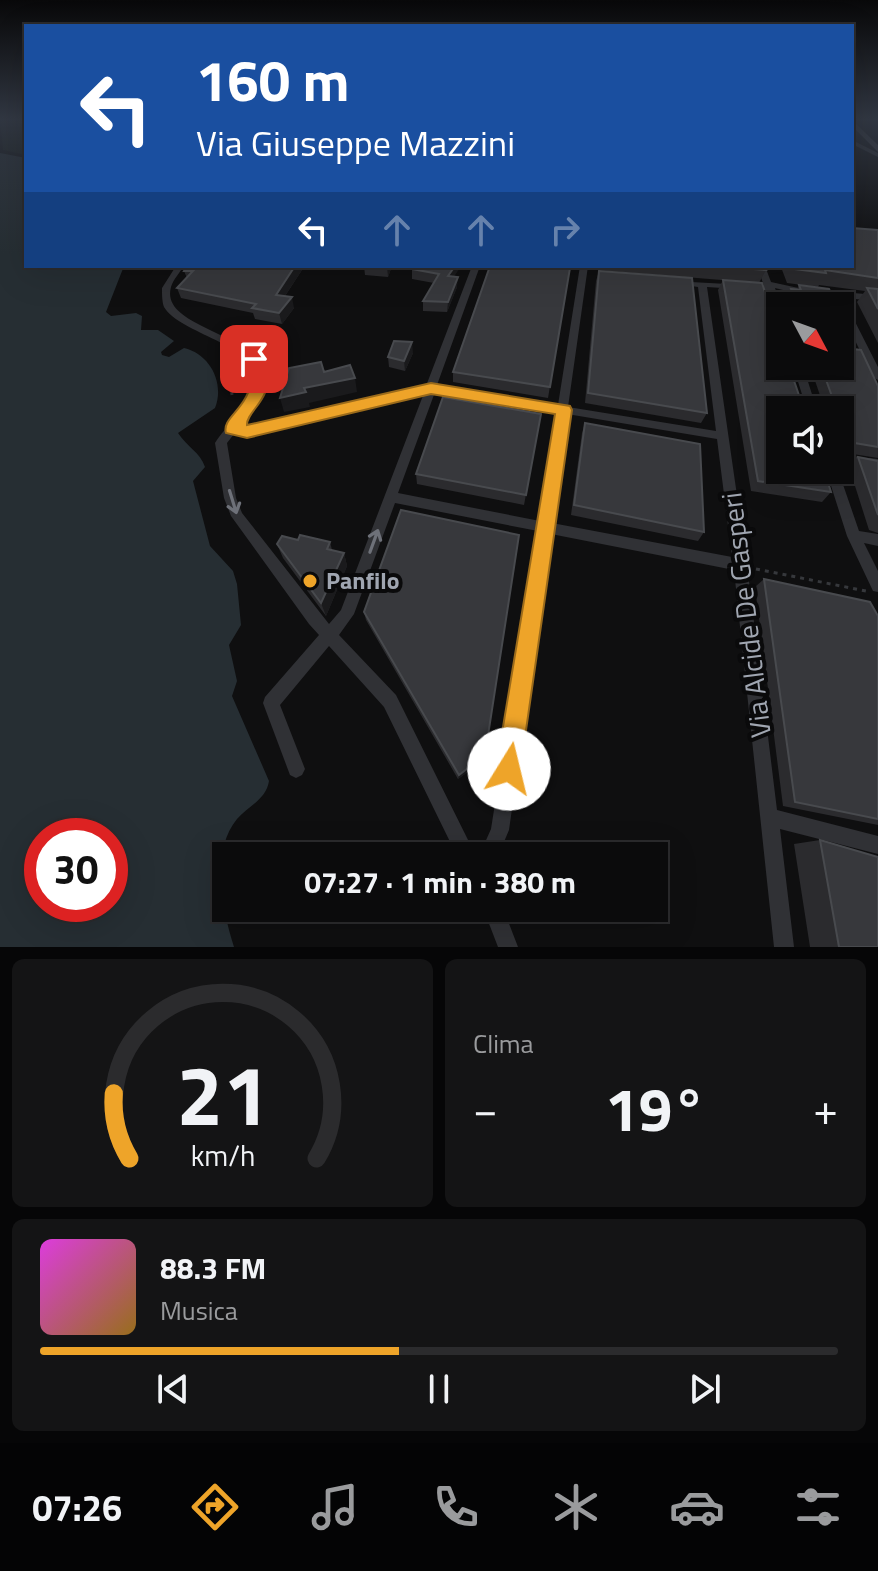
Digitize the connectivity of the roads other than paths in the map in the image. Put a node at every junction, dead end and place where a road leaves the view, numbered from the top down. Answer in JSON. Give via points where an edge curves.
{"nodes":[{"id":1,"x":179,"y":268,"type":"edge"},
{"id":2,"x":475,"y":268,"type":"edge"},
{"id":3,"x":762,"y":268,"type":"edge"},
{"id":4,"x":584,"y":272,"type":"edge"},
{"id":5,"x":770,"y":290,"type":"junction"},
{"id":6,"x":803,"y":292,"type":"edge"},
{"id":7,"x":854,"y":296,"type":"edge"},
{"id":8,"x":878,"y":298,"type":"edge"},
{"id":9,"x":854,"y":324,"type":"edge"},
{"id":10,"x":854,"y":354,"type":"edge"},
{"id":11,"x":873,"y":356,"type":"edge"},
{"id":12,"x":878,"y":377,"type":"edge"},
{"id":13,"x":431,"y":388,"type":"junction"},
{"id":14,"x":564,"y":410,"type":"junction"},
{"id":15,"x":232,"y":429,"type":"junction"},
{"id":16,"x":723,"y":436,"type":"junction"},
{"id":17,"x":854,"y":461,"type":"edge"},
{"id":18,"x":878,"y":464,"type":"edge"},
{"id":19,"x":837,"y":484,"type":"edge"},
{"id":20,"x":391,"y":497,"type":"junction"},
{"id":21,"x":547,"y":527,"type":"junction"},
{"id":22,"x":854,"y":536,"type":"junction"},
{"id":23,"x":878,"y":540,"type":"edge"},
{"id":24,"x":862,"y":549,"type":"junction"},
{"id":25,"x":740,"y":565,"type":"junction"},
{"id":26,"x":878,"y":566,"type":"edge"},
{"id":27,"x":878,"y":586,"type":"edge"},
{"id":28,"x":330,"y":637,"type":"junction"},
{"id":29,"x":296,"y":769,"type":"dead end"},
{"id":30,"x":770,"y":817,"type":"junction"},
{"id":31,"x":460,"y":842,"type":"edge"},
{"id":32,"x":494,"y":842,"type":"edge"},
{"id":33,"x":878,"y":845,"type":"edge"},
{"id":34,"x":498,"y":922,"type":"edge"},
{"id":35,"x":508,"y":947,"type":"edge"},
{"id":36,"x":784,"y":947,"type":"edge"}],
"edges":[{"from":1,"to":15,"type":"street","via":[[166,288],[172,312],[249,353],[258,366],[256,399]]},
{"from":2,"to":13,"type":"street"},
{"from":3,"to":5,"type":"street"},
{"from":4,"to":14,"type":"street"},
{"from":5,"to":6,"type":"street"},
{"from":5,"to":16,"type":"street","name":"Via Alcide De Gasperi","via":[[694,284]]},
{"from":7,"to":8,"type":"street"},
{"from":9,"to":11,"type":"street"},
{"from":10,"to":11,"type":"street"},
{"from":11,"to":12,"type":"street"},
{"from":13,"to":14,"type":"street"},
{"from":13,"to":15,"type":"street","via":[[247,432]]},
{"from":13,"to":20,"type":"street"},
{"from":14,"to":16,"type":"street"},
{"from":14,"to":21,"type":"street"},
{"from":15,"to":28,"type":"street","one_way":true,"via":[[221,443],[233,508]]},
{"from":16,"to":25,"type":"street","name":"Via Alcide De Gasperi"},
{"from":17,"to":18,"type":"street"},
{"from":19,"to":22,"type":"street"},
{"from":20,"to":21,"type":"street"},
{"from":28,"to":20,"type":"street","one_way":true,"via":[[347,614]]},
{"from":21,"to":25,"type":"street"},
{"from":21,"to":32,"type":"street"},
{"from":22,"to":23,"type":"street"},
{"from":22,"to":24,"type":"street"},
{"from":24,"to":26,"type":"street"},
{"from":24,"to":27,"type":"street"},
{"from":25,"to":30,"type":"street","name":"Via Alcide De Gasperi"},
{"from":28,"to":29,"type":"street","via":[[271,703]]},
{"from":28,"to":31,"type":"street","via":[[390,701]]},
{"from":30,"to":33,"type":"street"},
{"from":30,"to":36,"type":"street","name":"Via Alcide De Gasperi"},
{"from":34,"to":35,"type":"street"}]}
